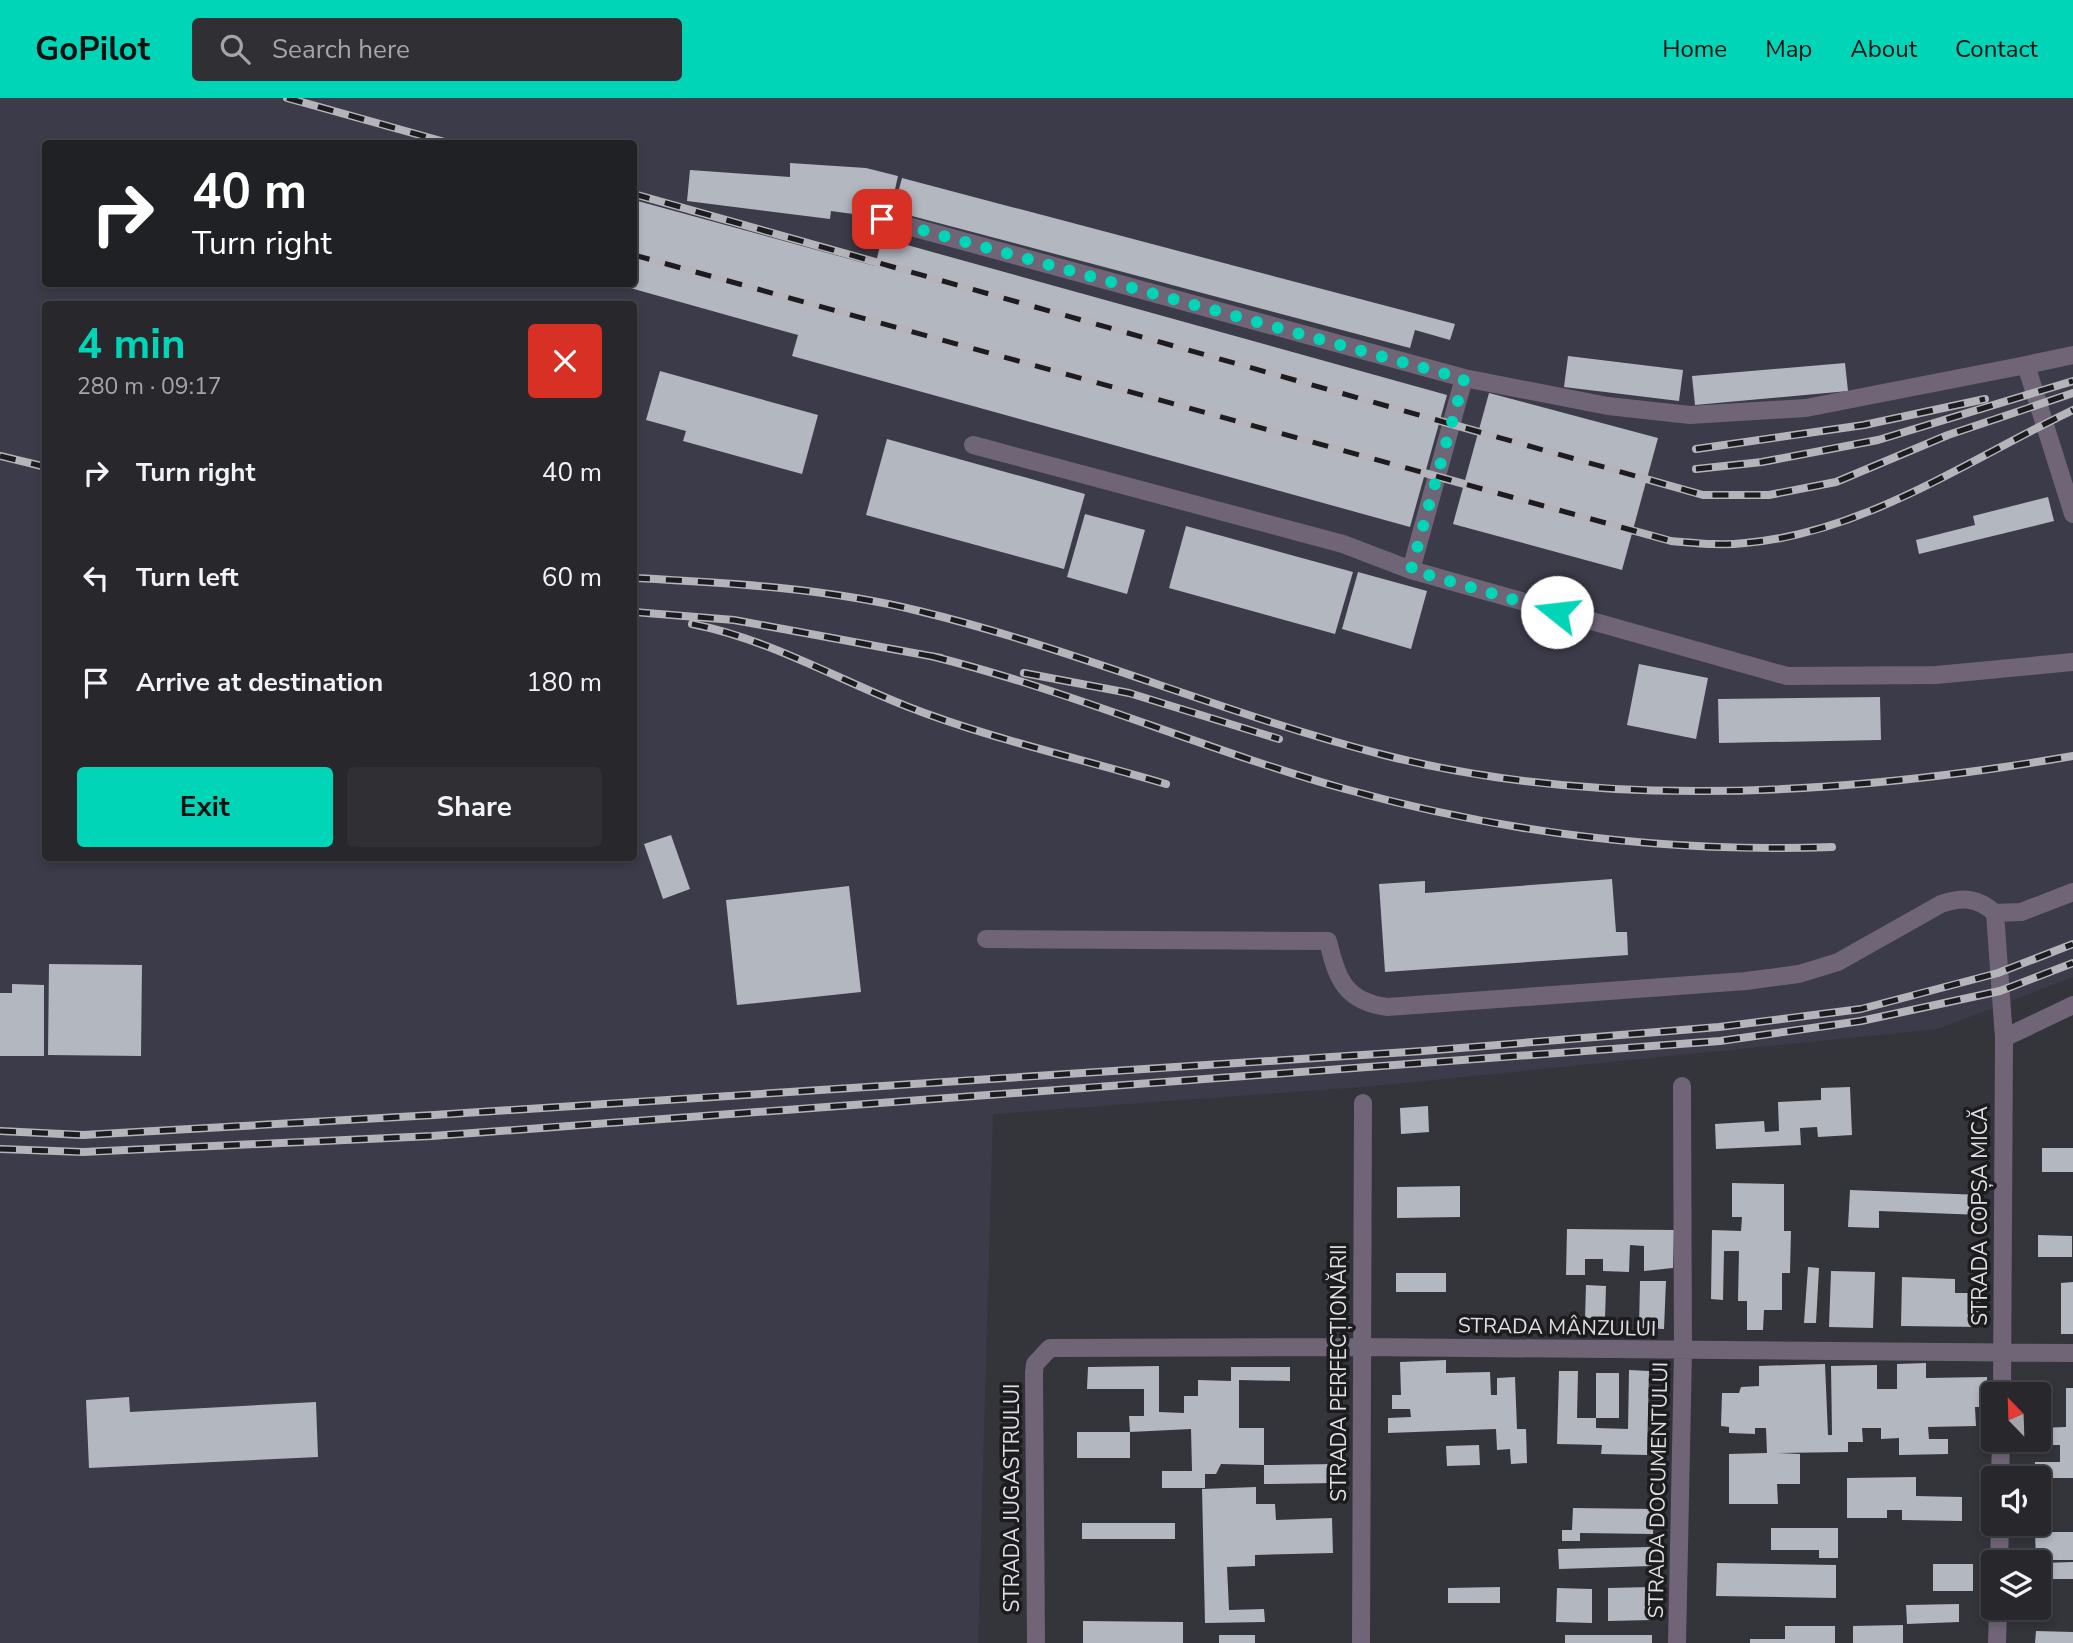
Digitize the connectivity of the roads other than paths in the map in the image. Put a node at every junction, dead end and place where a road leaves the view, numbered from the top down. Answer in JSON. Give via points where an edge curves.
{"nodes":[{"id":1,"x":882,"y":219,"type":"dead end"},
{"id":2,"x":2073,"y":355,"type":"edge"},
{"id":3,"x":2026,"y":365,"type":"junction"},
{"id":4,"x":1464,"y":379,"type":"junction"},
{"id":5,"x":973,"y":445,"type":"dead end"},
{"id":6,"x":2073,"y":514,"type":"edge"},
{"id":7,"x":1411,"y":570,"type":"junction"},
{"id":8,"x":2073,"y":662,"type":"edge"},
{"id":9,"x":2073,"y":892,"type":"edge"},
{"id":10,"x":1995,"y":913,"type":"junction"},
{"id":11,"x":986,"y":939,"type":"dead end"},
{"id":12,"x":2073,"y":1005,"type":"edge"},
{"id":13,"x":2004,"y":1038,"type":"junction"},
{"id":14,"x":1682,"y":1086,"type":"dead end"},
{"id":15,"x":1363,"y":1103,"type":"dead end"},
{"id":16,"x":1363,"y":1347,"type":"junction"},
{"id":17,"x":1683,"y":1352,"type":"junction"},
{"id":18,"x":2073,"y":1353,"type":"edge"},
{"id":19,"x":1042,"y":1354,"type":"joint"},
{"id":20,"x":2003,"y":1354,"type":"junction"},
{"id":21,"x":2002,"y":1382,"type":"edge"},
{"id":22,"x":1998,"y":1620,"type":"edge"},
{"id":23,"x":1036,"y":1643,"type":"edge"},
{"id":24,"x":1361,"y":1643,"type":"edge"},
{"id":25,"x":1677,"y":1643,"type":"edge"},
{"id":26,"x":1997,"y":1643,"type":"edge"}],
"edges":[{"from":1,"to":4,"type":"street"},
{"from":2,"to":3,"type":"street"},
{"from":3,"to":4,"type":"street","via":[[1806,408],[1690,415],[1608,406]]},
{"from":3,"to":6,"type":"street"},
{"from":4,"to":7,"type":"street"},
{"from":5,"to":7,"type":"street","via":[[1343,544]]},
{"from":7,"to":8,"type":"street","via":[[1787,676],[1936,675]]},
{"from":9,"to":10,"type":"street","via":[[2021,912]]},
{"from":10,"to":11,"type":"street","via":[[1985,904],[1958,898],[1838,962],[1772,978],[1388,1007],[1349,993],[1328,941]]},
{"from":10,"to":13,"type":"street","name":"STRADA COPȘA MICĂ"},
{"from":12,"to":13,"type":"street"},
{"from":13,"to":20,"type":"street","name":"STRADA COPȘA MICĂ"},
{"from":14,"to":17,"type":"street","name":"STRADA DOCUMENTULUI"},
{"from":15,"to":16,"type":"street","name":"STRADA PERFECȚIONĂRII"},
{"from":16,"to":17,"type":"street","name":"STRADA MÂNZULUI"},
{"from":16,"to":19,"type":"street","name":"STRADA MÂNZULUI","via":[[1062,1346]]},
{"from":16,"to":24,"type":"street","name":"STRADA PERFECȚIONĂRII"},
{"from":17,"to":20,"type":"street","name":"STRADA MÂNZULUI"},
{"from":17,"to":25,"type":"street","name":"STRADA DOCUMENTULUI"},
{"from":18,"to":20,"type":"street","name":"STRADA MÂNZULUI"},
{"from":19,"to":23,"type":"street","name":"STRADA JUGASTRULUI","via":[[1034,1373]]},
{"from":20,"to":21,"type":"street","name":"STRADA COPȘA MICĂ"},
{"from":22,"to":26,"type":"street"}]}
